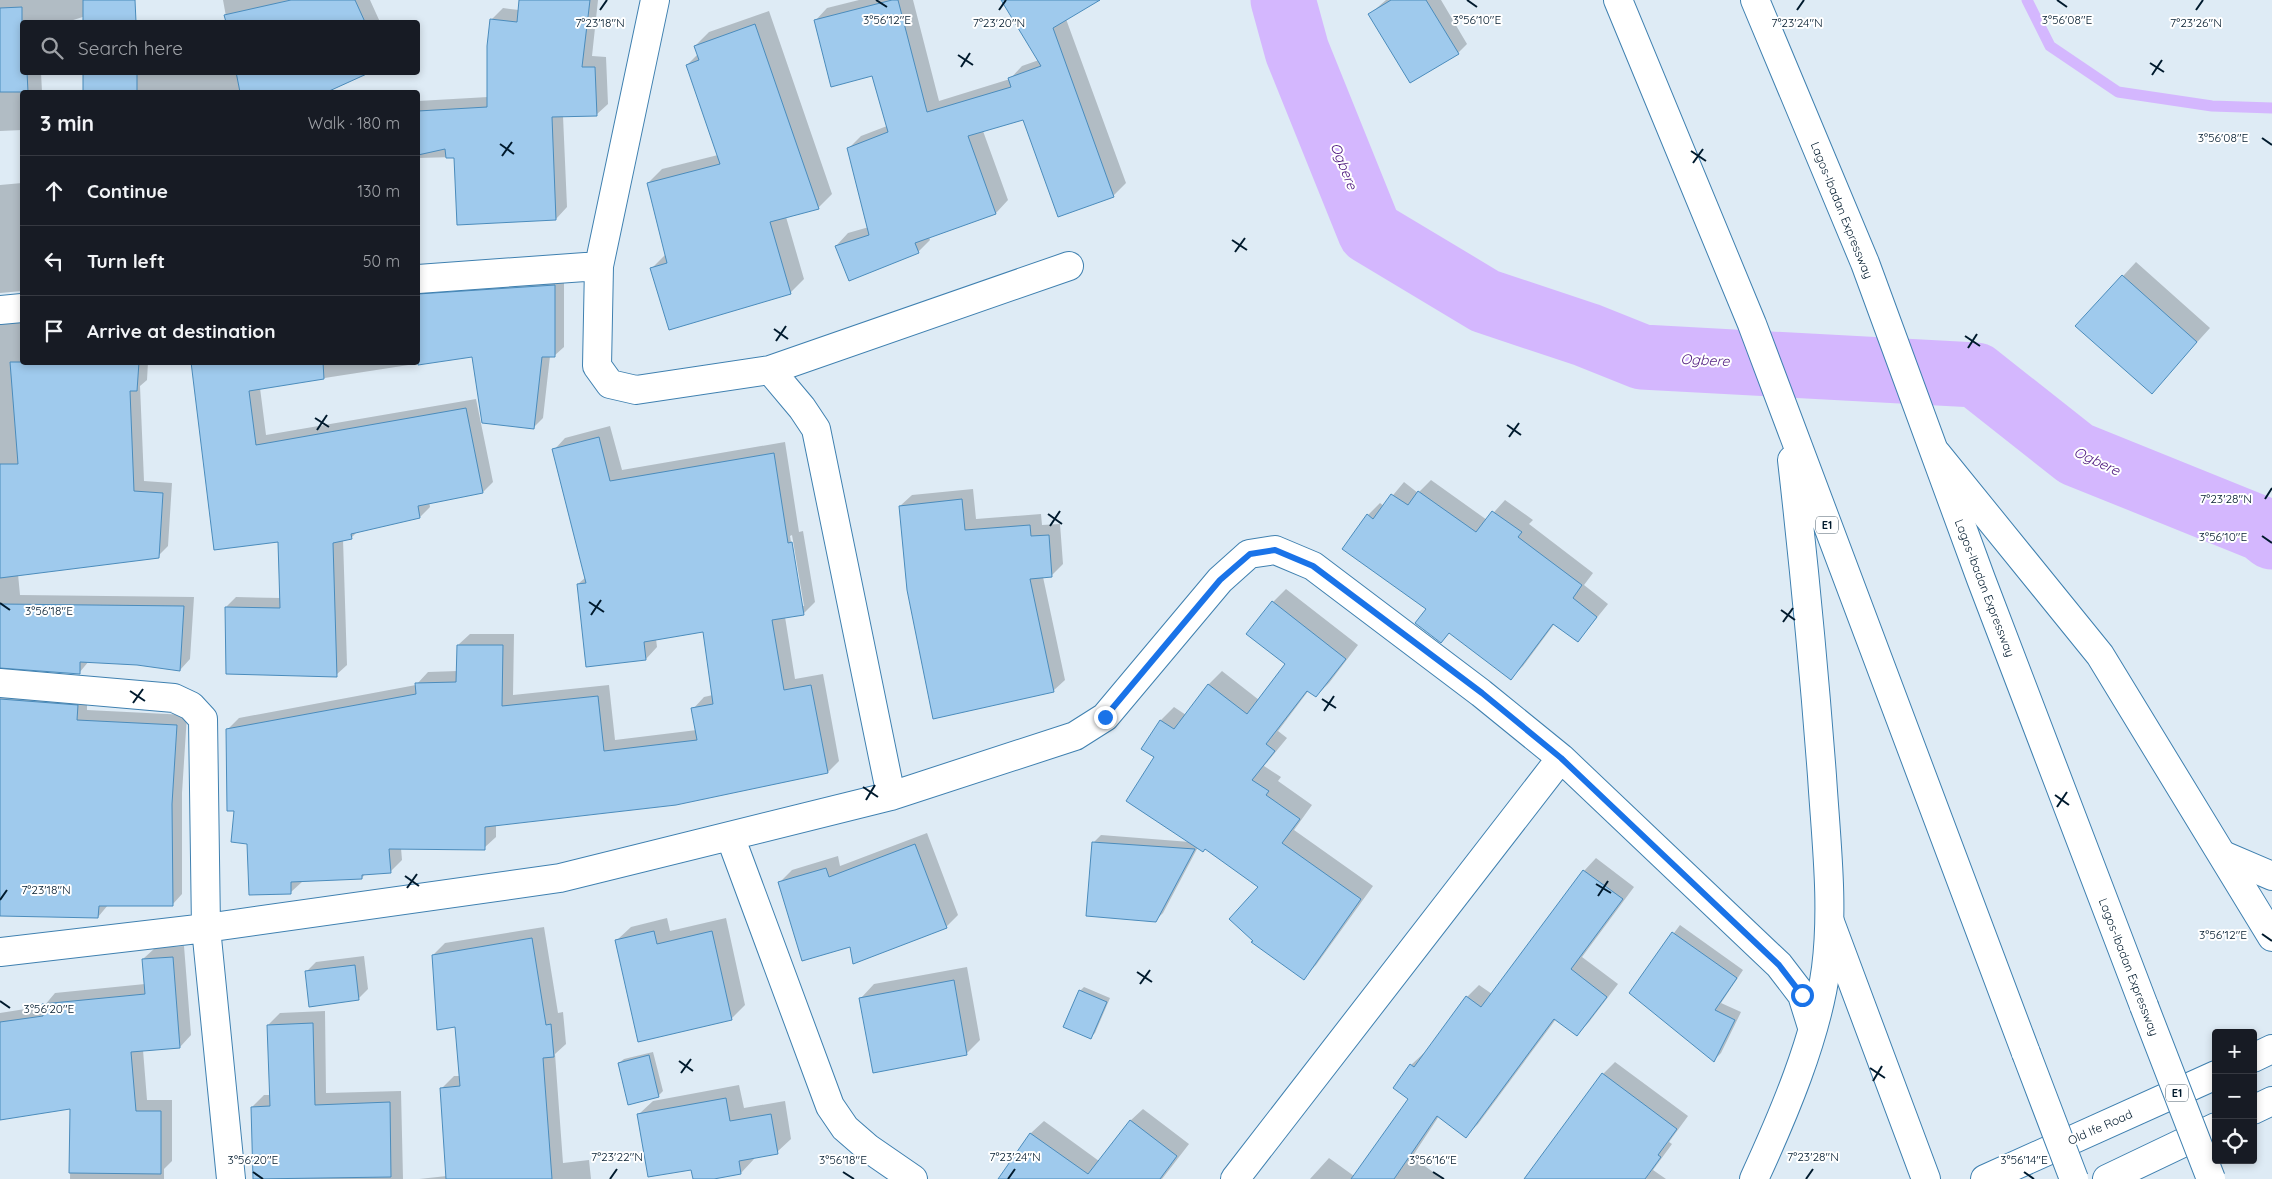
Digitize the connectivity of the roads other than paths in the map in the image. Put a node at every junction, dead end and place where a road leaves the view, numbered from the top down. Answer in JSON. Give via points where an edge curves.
{"nodes":[{"id":1,"x":656,"y":0,"type":"edge"},
{"id":2,"x":1618,"y":0,"type":"edge"},
{"id":3,"x":1755,"y":0,"type":"edge"},
{"id":4,"x":599,"y":266,"type":"junction"},
{"id":5,"x":1070,"y":266,"type":"dead end"},
{"id":6,"x":420,"y":279,"type":"edge"},
{"id":7,"x":20,"y":308,"type":"edge"},
{"id":8,"x":0,"y":310,"type":"edge"},
{"id":9,"x":770,"y":370,"type":"junction"},
{"id":10,"x":1788,"y":421,"type":"junction"},
{"id":11,"x":1934,"y":451,"type":"junction"},
{"id":12,"x":0,"y":683,"type":"edge"},
{"id":13,"x":1561,"y":758,"type":"junction"},
{"id":14,"x":892,"y":796,"type":"junction"},
{"id":15,"x":730,"y":836,"type":"junction"},
{"id":16,"x":2223,"y":855,"type":"junction"},
{"id":17,"x":2272,"y":876,"type":"edge"},
{"id":18,"x":1830,"y":922,"type":"junction"},
{"id":19,"x":206,"y":928,"type":"junction"},
{"id":20,"x":2272,"y":936,"type":"edge"},
{"id":21,"x":0,"y":952,"type":"edge"},
{"id":22,"x":1812,"y":1027,"type":"junction"},
{"id":23,"x":2272,"y":1049,"type":"edge"},
{"id":24,"x":2257,"y":1056,"type":"edge"},
{"id":25,"x":2212,"y":1077,"type":"edge"},
{"id":26,"x":2272,"y":1101,"type":"edge"},
{"id":27,"x":2257,"y":1108,"type":"edge"},
{"id":28,"x":2212,"y":1129,"type":"edge"},
{"id":29,"x":231,"y":1179,"type":"edge"},
{"id":30,"x":913,"y":1179,"type":"edge"},
{"id":31,"x":1235,"y":1179,"type":"edge"},
{"id":32,"x":1754,"y":1179,"type":"edge"},
{"id":33,"x":1926,"y":1179,"type":"edge"},
{"id":34,"x":1985,"y":1179,"type":"edge"},
{"id":35,"x":2074,"y":1179,"type":"edge"},
{"id":36,"x":2107,"y":1179,"type":"edge"},
{"id":37,"x":2211,"y":1179,"type":"edge"}],
"edges":[{"from":1,"to":4,"type":"main road"},
{"from":2,"to":10,"type":"main road","number":"E1","via":[[1752,324]]},
{"from":3,"to":11,"type":"main road","name":"Lagos-Ibadan Expressway","number":"E1","via":[[1865,263]]},
{"from":4,"to":6,"type":"main road"},
{"from":4,"to":9,"type":"main road","via":[[597,366],[610,384],[636,390]]},
{"from":5,"to":9,"type":"main road"},
{"from":7,"to":8,"type":"main road"},
{"from":9,"to":14,"type":"main road","via":[[816,429]]},
{"from":10,"to":18,"type":"main road","via":[[1811,636]]},
{"from":10,"to":35,"type":"main road","number":"E1","bridge":true},
{"from":11,"to":16,"type":"main road","via":[[2100,655]]},
{"from":11,"to":37,"type":"main road","name":"Lagos-Ibadan Expressway","number":"E1","bridge":true},
{"from":12,"to":19,"type":"main road","via":[[174,698],[191,706],[203,719]]},
{"from":13,"to":14,"type":"main road","via":[[1482,693],[1313,566],[1275,550],[1250,554],[1220,580],[1105,717],[1075,736]]},
{"from":13,"to":22,"type":"main road","via":[[1779,965],[1802,995]]},
{"from":13,"to":31,"type":"main road"},
{"from":14,"to":15,"type":"main road"},
{"from":15,"to":19,"type":"main road","via":[[560,878]]},
{"from":15,"to":30,"type":"main road","via":[[830,1106],[845,1128]]},
{"from":16,"to":17,"type":"main road"},
{"from":16,"to":20,"type":"main road"},
{"from":18,"to":22,"type":"main road","via":[[1826,970]]},
{"from":18,"to":33,"type":"main road"},
{"from":19,"to":21,"type":"main road"},
{"from":19,"to":29,"type":"main road"},
{"from":22,"to":32,"type":"main road","via":[[1774,1135]]},
{"from":23,"to":24,"type":"main road"},
{"from":25,"to":34,"type":"main road","name":"Old Ife Road"},
{"from":26,"to":27,"type":"main road"},
{"from":28,"to":36,"type":"main road"}]}
